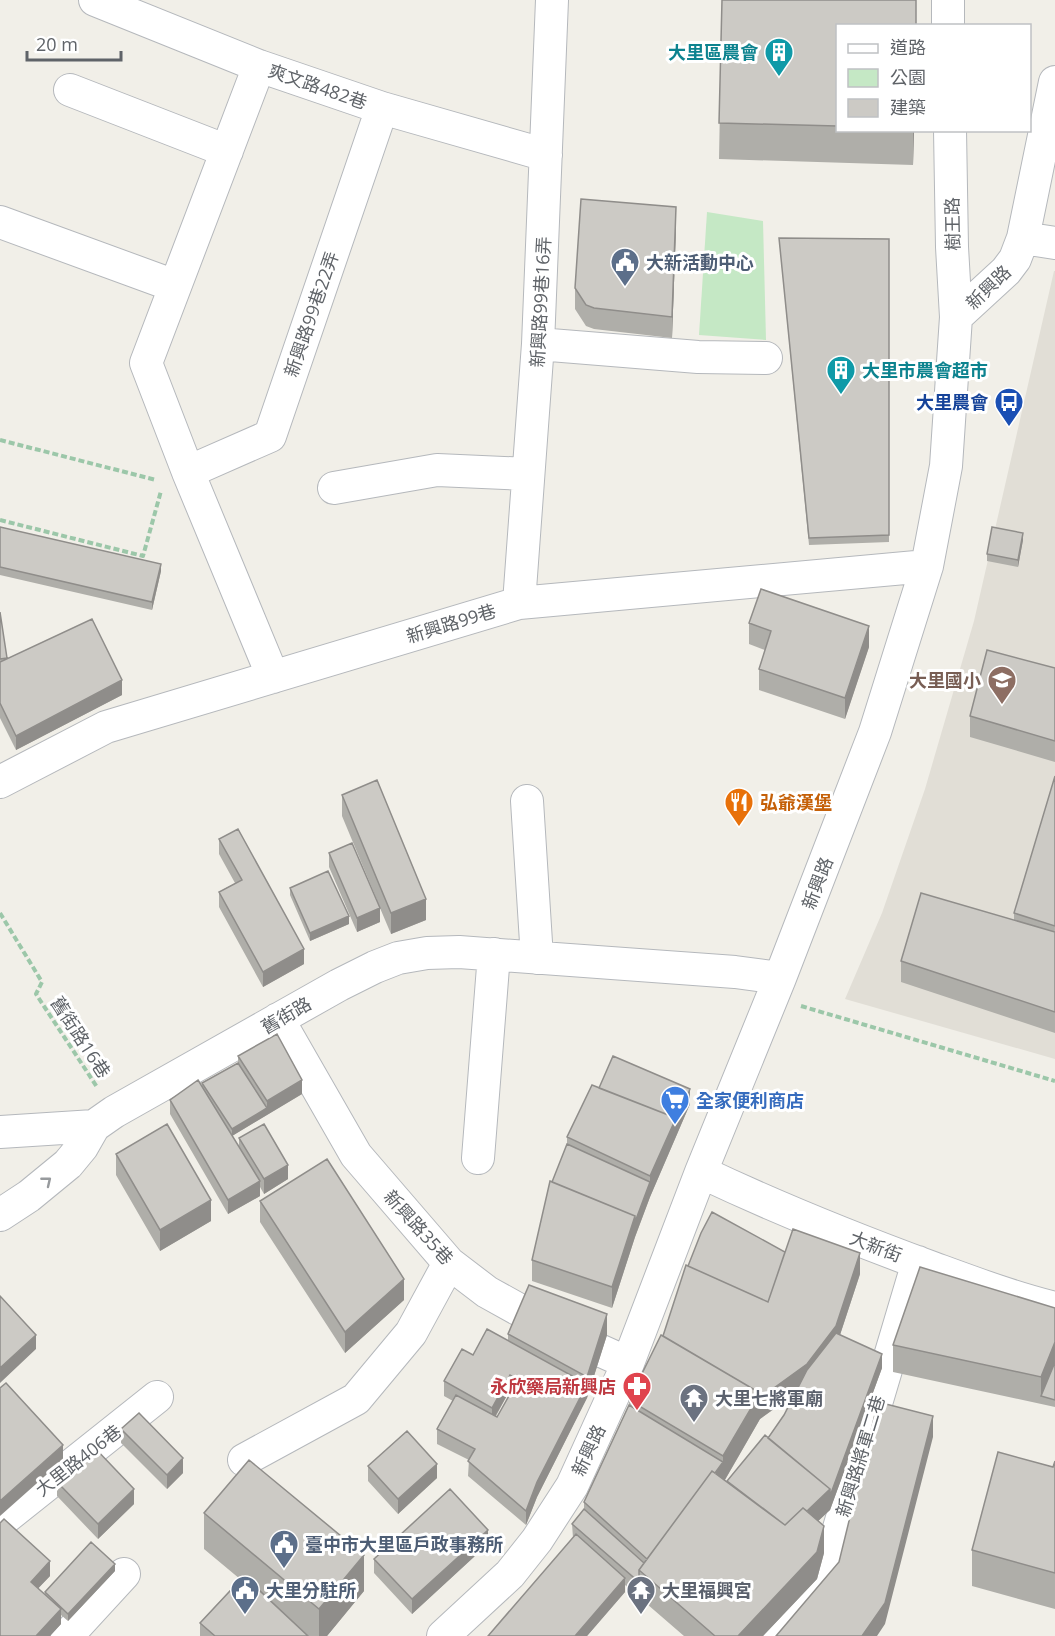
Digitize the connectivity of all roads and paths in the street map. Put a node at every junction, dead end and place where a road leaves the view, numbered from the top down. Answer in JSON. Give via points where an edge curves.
{"nodes":[{"id":1,"x":95,"y":0,"type":"edge"},
{"id":2,"x":552,"y":0,"type":"edge"},
{"id":3,"x":948,"y":0,"type":"edge"},
{"id":4,"x":948,"y":24,"type":"edge"},
{"id":5,"x":259,"y":66,"type":"junction"},
{"id":6,"x":1055,"y":82,"type":"edge"},
{"id":7,"x":70,"y":90,"type":"dead end"},
{"id":8,"x":382,"y":108,"type":"junction"},
{"id":9,"x":950,"y":132,"type":"edge"},
{"id":10,"x":227,"y":151,"type":"junction"},
{"id":11,"x":546,"y":155,"type":"junction"},
{"id":12,"x":0,"y":222,"type":"edge"},
{"id":13,"x":1023,"y":238,"type":"junction"},
{"id":14,"x":1055,"y":243,"type":"edge"},
{"id":15,"x":175,"y":286,"type":"junction"},
{"id":16,"x":956,"y":317,"type":"junction"},
{"id":17,"x":538,"y":344,"type":"junction"},
{"id":18,"x":766,"y":358,"type":"dead end"},
{"id":19,"x":0,"y":440,"type":"edge"},
{"id":20,"x":188,"y":472,"type":"junction"},
{"id":21,"x":528,"y":474,"type":"junction"},
{"id":22,"x":334,"y":488,"type":"dead end"},
{"id":23,"x":0,"y":520,"type":"edge"},
{"id":24,"x":927,"y":566,"type":"junction"},
{"id":25,"x":519,"y":603,"type":"junction"},
{"id":26,"x":273,"y":677,"type":"junction"},
{"id":27,"x":0,"y":782,"type":"edge"},
{"id":28,"x":527,"y":801,"type":"dead end"},
{"id":29,"x":0,"y":913,"type":"edge"},
{"id":30,"x":494,"y":954,"type":"junction"},
{"id":31,"x":537,"y":958,"type":"junction"},
{"id":32,"x":776,"y":988,"type":"junction"},
{"id":33,"x":278,"y":1020,"type":"junction"},
{"id":34,"x":1055,"y":1081,"type":"edge"},
{"id":35,"x":104,"y":1119,"type":"junction"},
{"id":36,"x":0,"y":1132,"type":"edge"},
{"id":37,"x":478,"y":1158,"type":"dead end"},
{"id":38,"x":701,"y":1172,"type":"junction"},
{"id":39,"x":0,"y":1215,"type":"edge"},
{"id":40,"x":918,"y":1262,"type":"junction"},
{"id":41,"x":448,"y":1263,"type":"junction"},
{"id":42,"x":1055,"y":1308,"type":"edge"},
{"id":43,"x":628,"y":1363,"type":"junction"},
{"id":44,"x":157,"y":1397,"type":"dead end"},
{"id":45,"x":244,"y":1460,"type":"dead end"},
{"id":46,"x":0,"y":1522,"type":"edge"},
{"id":47,"x":124,"y":1574,"type":"dead end"},
{"id":48,"x":67,"y":1636,"type":"edge"},
{"id":49,"x":443,"y":1636,"type":"edge"},
{"id":50,"x":778,"y":1636,"type":"edge"}],
"edges":[{"from":1,"to":5,"type":"street","name":"爽文路482巷"},
{"from":2,"to":11,"type":"street","name":"新興路99巷16弄"},
{"from":3,"to":4,"type":"street"},
{"from":5,"to":8,"type":"street","name":"爽文路482巷"},
{"from":5,"to":10,"type":"street"},
{"from":6,"to":13,"type":"street","name":"新興路"},
{"from":7,"to":10,"type":"street"},
{"from":8,"to":11,"type":"street","name":"爽文路482巷"},
{"from":8,"to":20,"type":"street","name":"新興路99巷22弄","via":[[270,436]]},
{"from":9,"to":16,"type":"street","name":"樹王路"},
{"from":10,"to":15,"type":"street"},
{"from":11,"to":17,"type":"street","name":"新興路99巷16弄"},
{"from":12,"to":15,"type":"street"},
{"from":13,"to":14,"type":"street"},
{"from":13,"to":16,"type":"street","name":"新興路","via":[[1006,271]]},
{"from":15,"to":20,"type":"street","via":[[146,363]]},
{"from":16,"to":24,"type":"street","name":"新興路","via":[[946,466]]},
{"from":17,"to":18,"type":"street","via":[[698,357]]},
{"from":17,"to":21,"type":"street","name":"新興路99巷16弄"},
{"from":19,"to":23,"type":"path","via":[[164,482],[143,556]]},
{"from":20,"to":26,"type":"street"},
{"from":21,"to":22,"type":"street","via":[[437,470]]},
{"from":21,"to":25,"type":"street","name":"新興路99巷16弄"},
{"from":24,"to":25,"type":"street","name":"新興路99巷"},
{"from":24,"to":32,"type":"street","name":"新興路","via":[[875,732]]},
{"from":25,"to":26,"type":"street","name":"新興路99巷"},
{"from":26,"to":27,"type":"street","name":"新興路99巷","via":[[106,727]]},
{"from":28,"to":31,"type":"street"},
{"from":29,"to":35,"type":"path","name":"舊街路16巷","via":[[42,982],[36,994]]},
{"from":30,"to":31,"type":"street","name":"舊街路"},
{"from":30,"to":33,"type":"street","name":"舊街路","via":[[427,953],[398,958],[339,985]]},
{"from":30,"to":37,"type":"street"},
{"from":31,"to":32,"type":"street","name":"舊街路","via":[[735,972]]},
{"from":32,"to":34,"type":"path"},
{"from":32,"to":38,"type":"street","name":"新興路"},
{"from":33,"to":35,"type":"street","name":"舊街路"},
{"from":33,"to":41,"type":"street","name":"新興路35巷","via":[[356,1155]]},
{"from":35,"to":36,"type":"street","name":"舊街路"},
{"from":39,"to":35,"type":"street","name":"舊街路","one_way":true,"via":[[68,1164]]},
{"from":38,"to":40,"type":"street","name":"大新街","via":[[769,1204]]},
{"from":38,"to":43,"type":"street","name":"新興路"},
{"from":40,"to":42,"type":"street","name":"大新街"},
{"from":40,"to":50,"type":"street","name":"新興路將軍二巷","via":[[823,1582]]},
{"from":41,"to":43,"type":"street","name":"新興路35巷","via":[[487,1292],[559,1332]]},
{"from":41,"to":45,"type":"street","via":[[411,1333],[357,1399]]},
{"from":43,"to":49,"type":"street","name":"新興路","via":[[572,1486],[548,1524],[510,1574]]},
{"from":44,"to":46,"type":"street","name":"大里路406巷"},
{"from":47,"to":48,"type":"street"}]}
